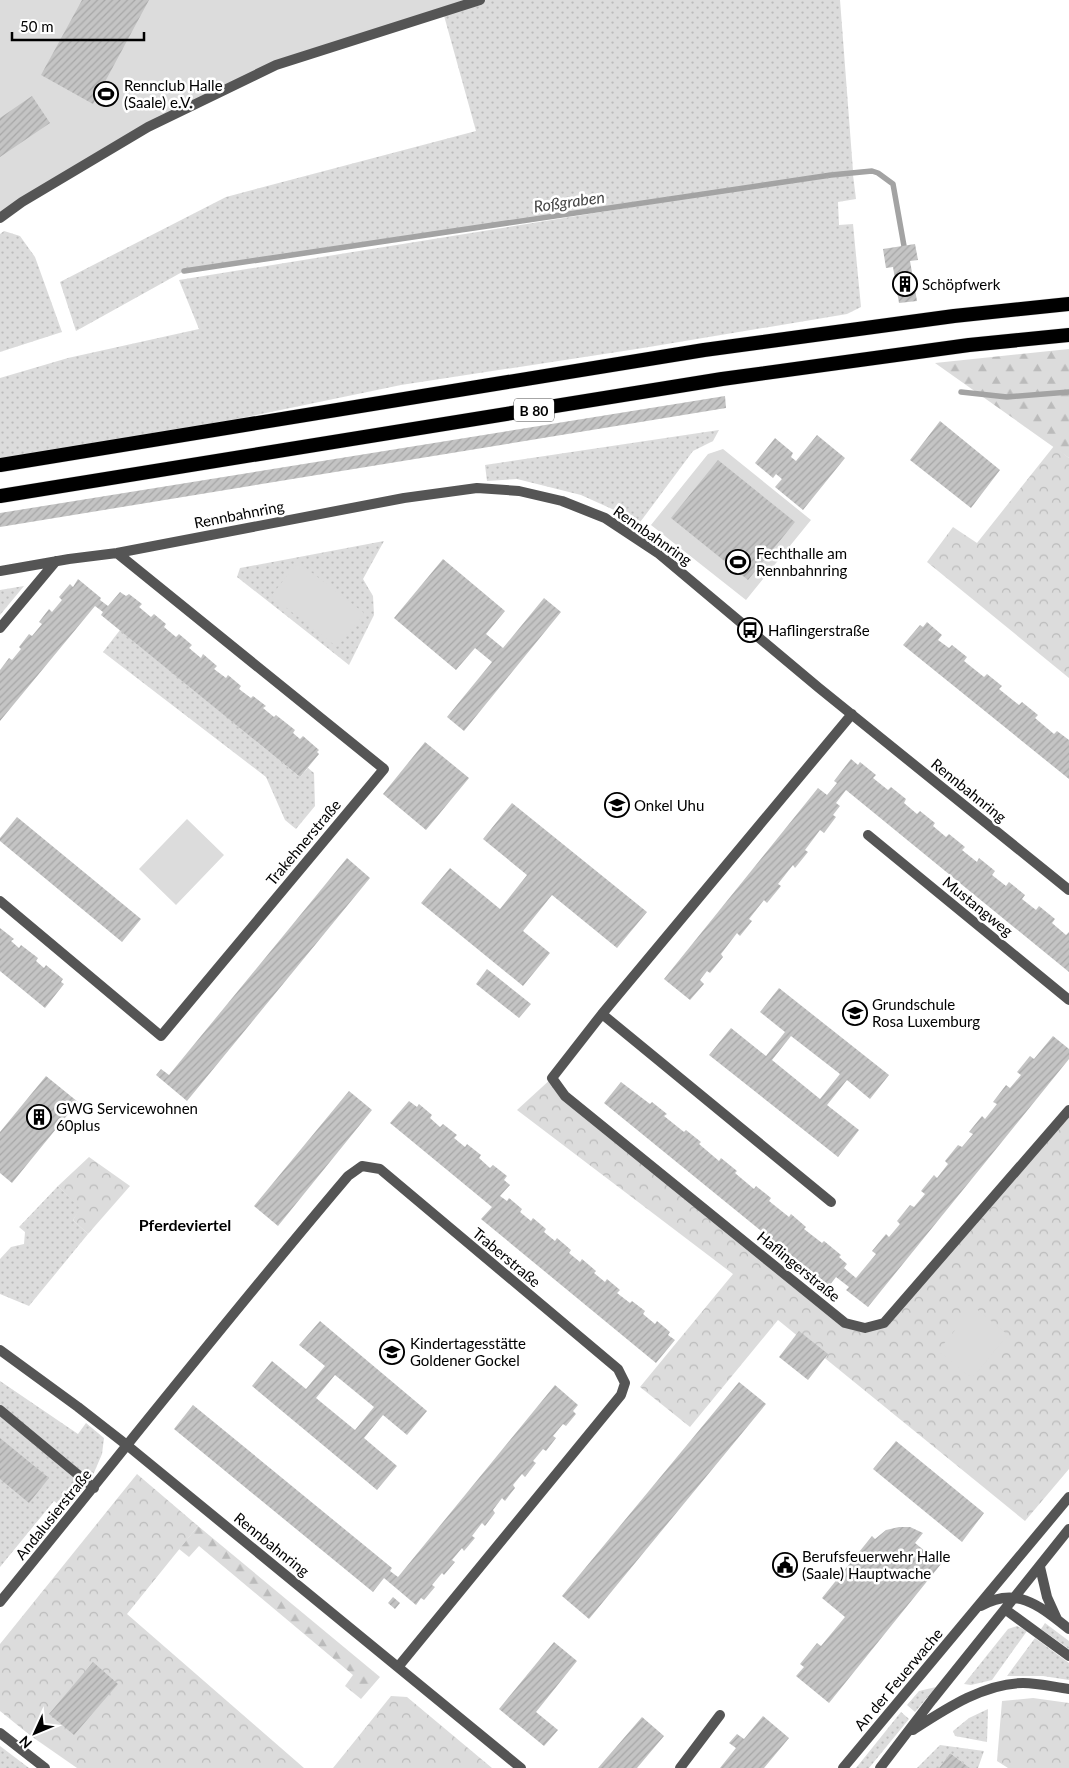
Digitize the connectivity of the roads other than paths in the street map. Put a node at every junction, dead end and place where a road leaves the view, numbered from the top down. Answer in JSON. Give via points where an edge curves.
{"nodes":[{"id":1,"x":480,"y":0,"type":"edge"},
{"id":2,"x":0,"y":218,"type":"edge"},
{"id":3,"x":1069,"y":304,"type":"edge"},
{"id":4,"x":1069,"y":335,"type":"edge"},
{"id":5,"x":0,"y":465,"type":"edge"},
{"id":6,"x":0,"y":496,"type":"edge"},
{"id":7,"x":117,"y":553,"type":"junction"},
{"id":8,"x":56,"y":561,"type":"junction"},
{"id":9,"x":0,"y":571,"type":"edge"},
{"id":10,"x":0,"y":628,"type":"edge"},
{"id":11,"x":852,"y":714,"type":"junction"},
{"id":12,"x":868,"y":835,"type":"dead end"},
{"id":13,"x":1069,"y":890,"type":"edge"},
{"id":14,"x":0,"y":901,"type":"edge"},
{"id":15,"x":1069,"y":1000,"type":"edge"},
{"id":16,"x":602,"y":1014,"type":"junction"},
{"id":17,"x":1069,"y":1110,"type":"edge"},
{"id":18,"x":831,"y":1202,"type":"dead end"},
{"id":19,"x":0,"y":1350,"type":"edge"},
{"id":20,"x":0,"y":1410,"type":"edge"},
{"id":21,"x":128,"y":1446,"type":"junction"},
{"id":22,"x":94,"y":1488,"type":"junction"},
{"id":23,"x":1069,"y":1497,"type":"edge"},
{"id":24,"x":1069,"y":1530,"type":"edge"},
{"id":25,"x":1040,"y":1567,"type":"junction"},
{"id":26,"x":997,"y":1583,"type":"junction"},
{"id":27,"x":1016,"y":1597,"type":"junction"},
{"id":28,"x":1002,"y":1598,"type":"junction"},
{"id":29,"x":0,"y":1602,"type":"edge"},
{"id":30,"x":976,"y":1609,"type":"junction"},
{"id":31,"x":1006,"y":1610,"type":"junction"},
{"id":32,"x":1057,"y":1620,"type":"junction"},
{"id":33,"x":1069,"y":1629,"type":"edge"},
{"id":34,"x":1069,"y":1656,"type":"edge"},
{"id":35,"x":398,"y":1667,"type":"junction"},
{"id":36,"x":1069,"y":1689,"type":"edge"},
{"id":37,"x":720,"y":1715,"type":"dead end"},
{"id":38,"x":0,"y":1733,"type":"edge"},
{"id":39,"x":908,"y":1734,"type":"junction"},
{"id":40,"x":45,"y":1768,"type":"edge"},
{"id":41,"x":522,"y":1768,"type":"edge"},
{"id":42,"x":680,"y":1768,"type":"edge"},
{"id":43,"x":843,"y":1768,"type":"edge"},
{"id":44,"x":880,"y":1768,"type":"edge"}],
"edges":[{"from":1,"to":2,"type":"street","via":[[276,65],[148,128]]},
{"from":3,"to":5,"type":"highway","number":"B 80","via":[[704,350]]},
{"from":4,"to":6,"type":"highway","number":"B 80","via":[[722,379]]},
{"from":7,"to":8,"type":"street","name":"Rennbahnring"},
{"from":7,"to":11,"type":"street","name":"Rennbahnring","via":[[404,498],[477,488],[519,490],[562,501],[618,526],[658,553]]},
{"from":7,"to":14,"type":"street","name":"Trakehnerstraße","via":[[384,769],[161,1036]]},
{"from":8,"to":9,"type":"street","name":"Rennbahnring"},
{"from":8,"to":10,"type":"street"},
{"from":11,"to":13,"type":"street","name":"Rennbahnring"},
{"from":11,"to":16,"type":"street","name":"Haflingerstraße"},
{"from":12,"to":15,"type":"street","name":"Mustangweg"},
{"from":16,"to":17,"type":"street","name":"Haflingerstraße","via":[[552,1078],[565,1096],[845,1323],[865,1328],[884,1323]]},
{"from":16,"to":18,"type":"street"},
{"from":19,"to":21,"type":"street","name":"Rennbahnring"},
{"from":20,"to":22,"type":"street"},
{"from":21,"to":22,"type":"street","name":"Andalusierstraße"},
{"from":21,"to":35,"type":"street","name":"Rennbahnring"},
{"from":21,"to":35,"type":"street","name":"Traberstraße","via":[[348,1176],[362,1166],[380,1169],[618,1369],[625,1382],[621,1395]]},
{"from":22,"to":29,"type":"street","name":"Andalusierstraße"},
{"from":23,"to":26,"type":"street","name":"An der Feuerwache"},
{"from":24,"to":25,"type":"street"},
{"from":25,"to":27,"type":"street"},
{"from":25,"to":32,"type":"street"},
{"from":26,"to":28,"type":"street"},
{"from":26,"to":30,"type":"street","name":"An der Feuerwache"},
{"from":27,"to":28,"type":"street","name":"An der Feuerwache"},
{"from":27,"to":31,"type":"street"},
{"from":27,"to":32,"type":"street","via":[[1032,1602]]},
{"from":28,"to":30,"type":"street","name":"An der Feuerwache"},
{"from":28,"to":31,"type":"street"},
{"from":30,"to":43,"type":"street","name":"An der Feuerwache"},
{"from":31,"to":34,"type":"street"},
{"from":31,"to":39,"type":"street"},
{"from":32,"to":33,"type":"street"},
{"from":35,"to":41,"type":"street","name":"Rennbahnring"},
{"from":36,"to":39,"type":"street","via":[[1022,1683],[998,1686],[942,1712]]},
{"from":37,"to":42,"type":"street"},
{"from":38,"to":40,"type":"street"},
{"from":39,"to":44,"type":"street"}]}
